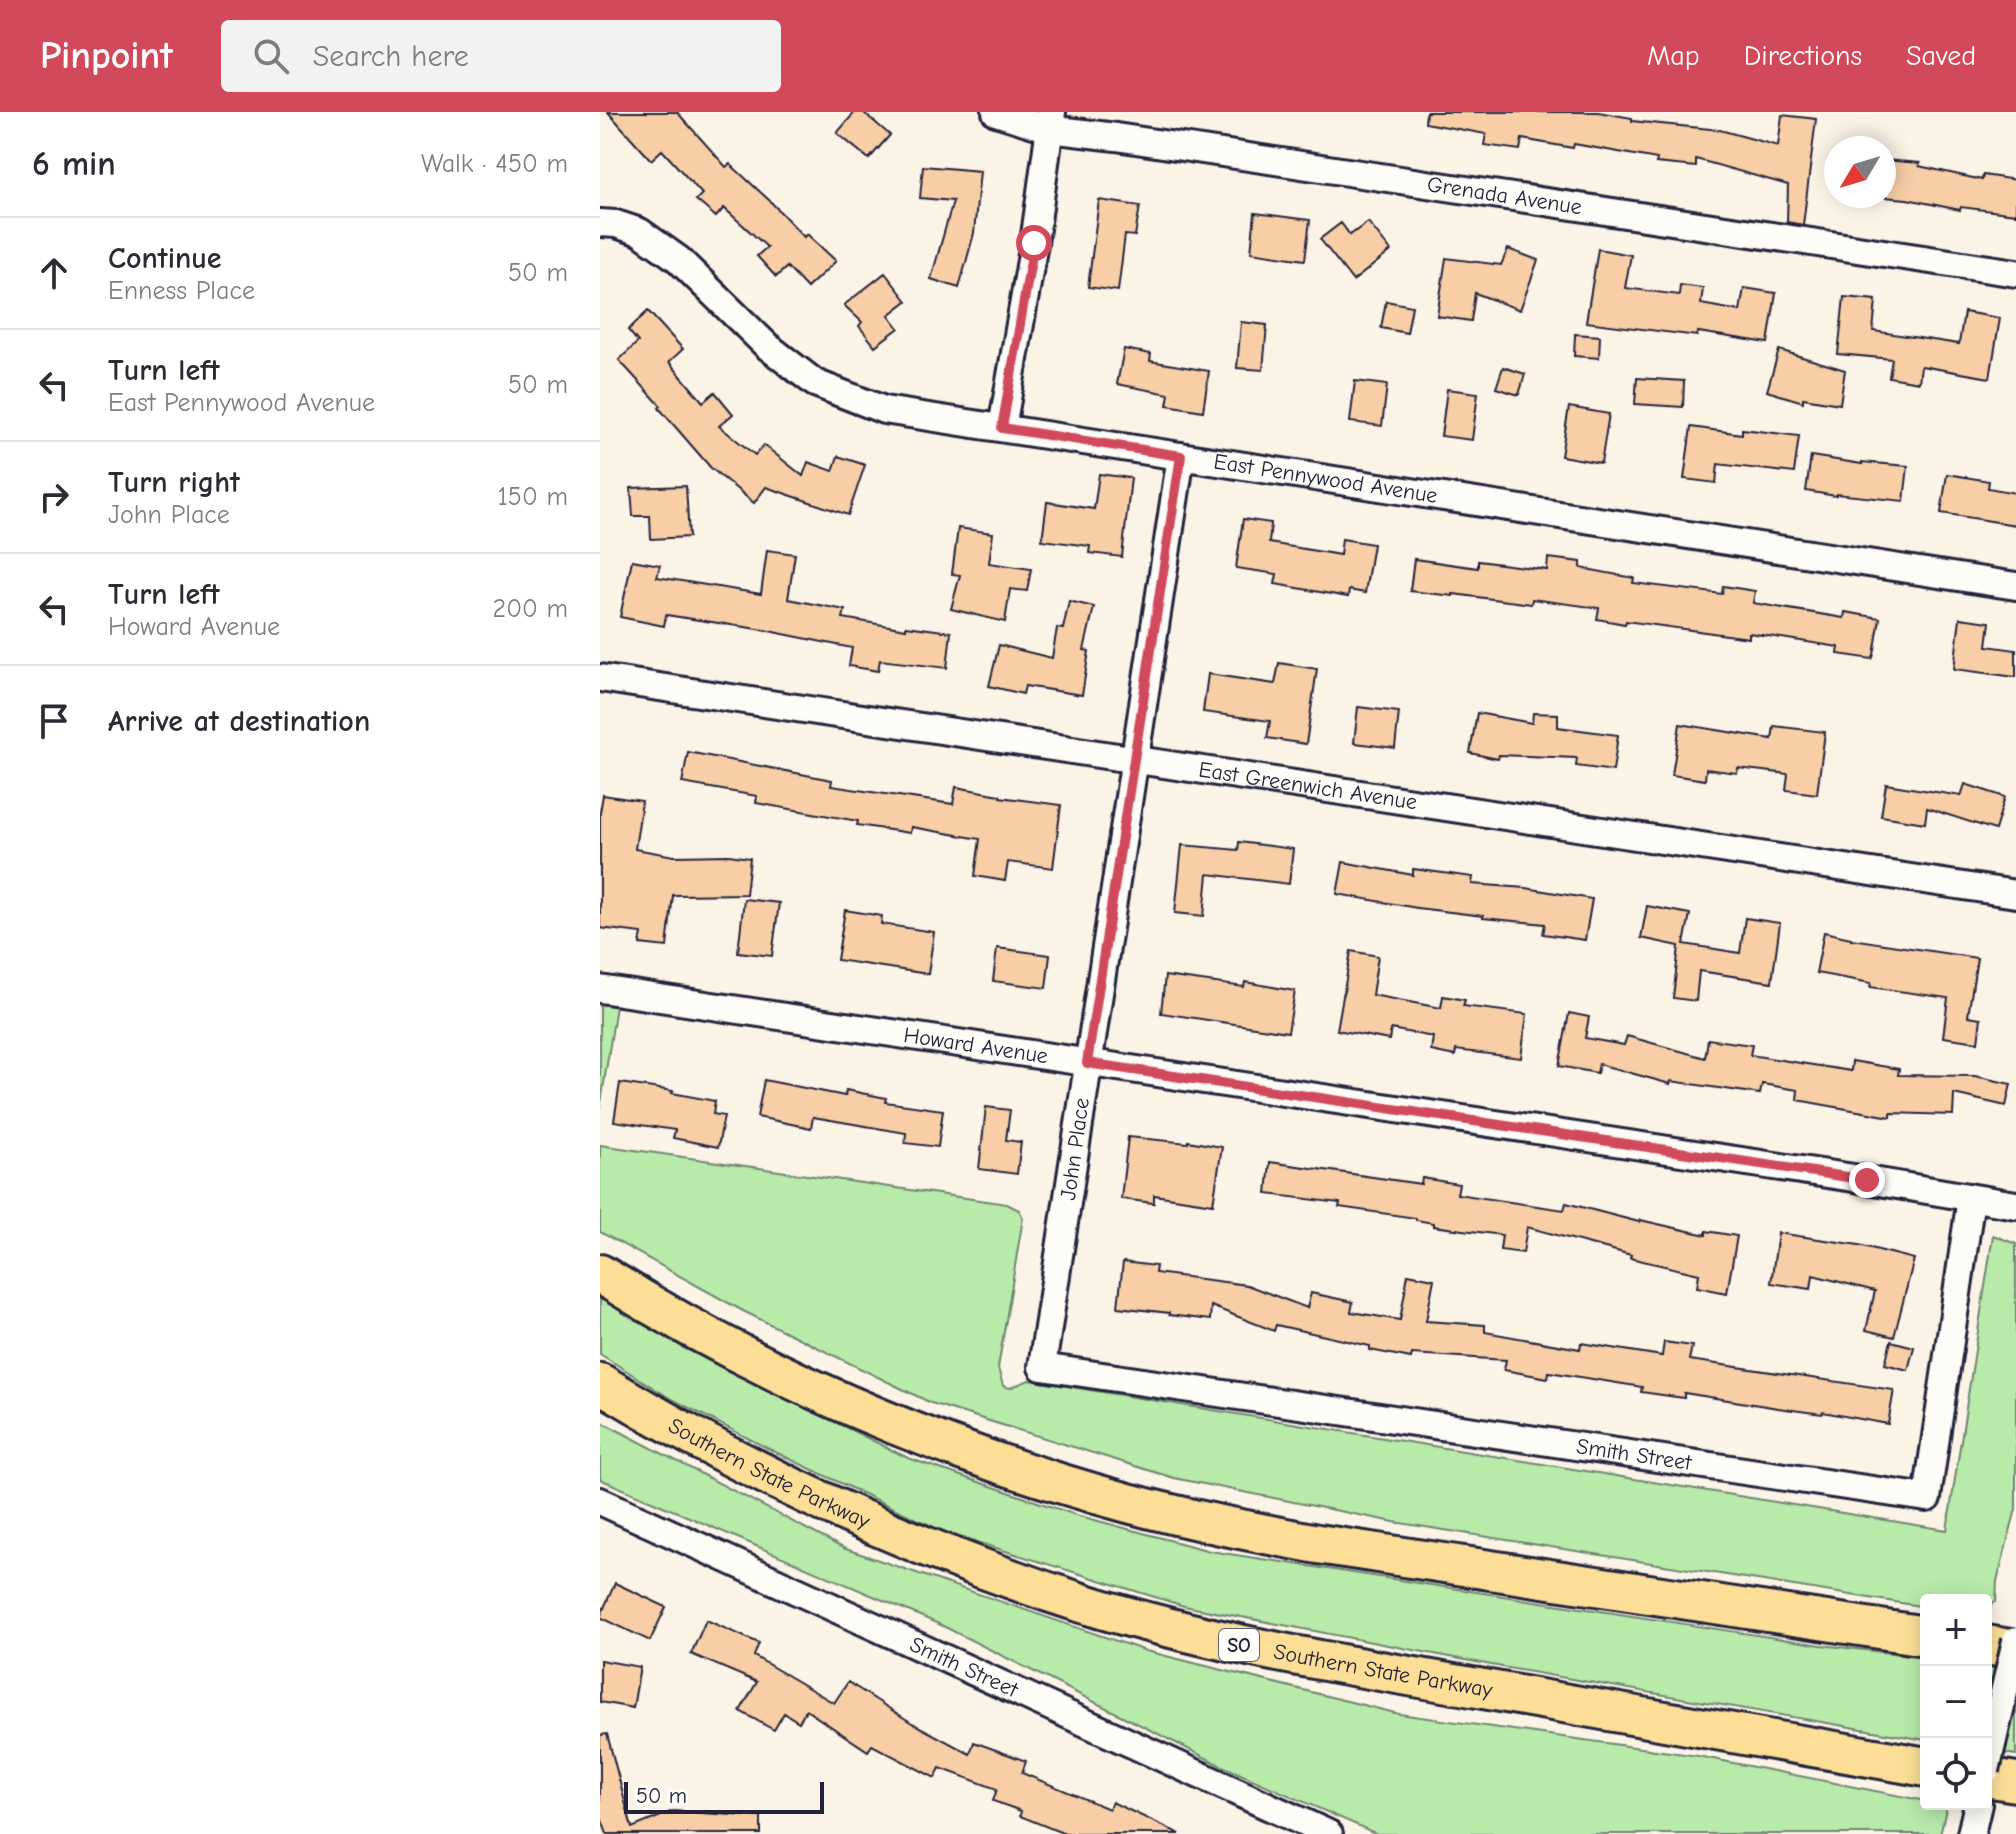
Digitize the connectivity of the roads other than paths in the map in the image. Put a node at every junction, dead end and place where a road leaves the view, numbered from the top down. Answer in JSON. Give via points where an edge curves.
{"nodes":[{"id":1,"x":996,"y":112,"type":"edge"},
{"id":2,"x":1051,"y":121,"type":"edge"},
{"id":3,"x":600,"y":223,"type":"edge"},
{"id":4,"x":2016,"y":273,"type":"edge"},
{"id":5,"x":1002,"y":428,"type":"junction"},
{"id":6,"x":1181,"y":456,"type":"junction"},
{"id":7,"x":2016,"y":586,"type":"edge"},
{"id":8,"x":600,"y":678,"type":"edge"},
{"id":9,"x":1135,"y":759,"type":"junction"},
{"id":10,"x":2016,"y":894,"type":"edge"},
{"id":11,"x":600,"y":989,"type":"edge"},
{"id":12,"x":1087,"y":1063,"type":"junction"},
{"id":13,"x":1971,"y":1198,"type":"junction"},
{"id":14,"x":2016,"y":1205,"type":"edge"},
{"id":15,"x":600,"y":1274,"type":"edge"},
{"id":16,"x":1042,"y":1367,"type":"joint"},
{"id":17,"x":600,"y":1383,"type":"edge"},
{"id":18,"x":600,"y":1501,"type":"edge"},
{"id":19,"x":1920,"y":1635,"type":"edge"},
{"id":20,"x":2016,"y":1641,"type":"edge"},
{"id":21,"x":1992,"y":1646,"type":"edge"},
{"id":22,"x":2016,"y":1650,"type":"edge"},
{"id":23,"x":1992,"y":1744,"type":"edge"},
{"id":24,"x":1920,"y":1766,"type":"edge"},
{"id":25,"x":1992,"y":1778,"type":"edge"},
{"id":26,"x":2016,"y":1782,"type":"edge"},
{"id":27,"x":1977,"y":1810,"type":"edge"},
{"id":28,"x":1329,"y":1834,"type":"edge"},
{"id":29,"x":1971,"y":1834,"type":"edge"}],
"edges":[{"from":1,"to":2,"type":"street","name":"Grenada Avenue"},
{"from":2,"to":4,"type":"street","name":"Grenada Avenue","via":[[1148,142]]},
{"from":2,"to":5,"type":"street"},
{"from":3,"to":5,"type":"street","name":"East Pennywood Avenue","via":[[640,232],[678,259],[767,346],[815,383],[884,410]]},
{"from":5,"to":6,"type":"street","name":"East Pennywood Avenue"},
{"from":6,"to":7,"type":"street","name":"East Pennywood Avenue"},
{"from":6,"to":9,"type":"street","name":"John Place"},
{"from":8,"to":9,"type":"street","name":"East Greenwich Avenue"},
{"from":9,"to":10,"type":"street","name":"East Greenwich Avenue"},
{"from":9,"to":12,"type":"street","name":"John Place"},
{"from":11,"to":12,"type":"street","name":"Howard Avenue"},
{"from":12,"to":13,"type":"street","name":"Howard Avenue"},
{"from":12,"to":16,"type":"street","name":"John Place"},
{"from":13,"to":14,"type":"street","name":"Howard Avenue"},
{"from":13,"to":16,"type":"street","name":"Smith Street","via":[[1927,1498]]},
{"from":15,"to":19,"type":"highway","via":[[717,1342],[850,1406],[986,1459],[1126,1502],[1318,1544]]},
{"from":17,"to":24,"type":"highway","name":"Southern State Parkway","number":"SO","via":[[829,1506],[1082,1603],[1273,1652]]},
{"from":18,"to":28,"type":"street","name":"Smith Street"},
{"from":20,"to":23,"type":"street","bridge":true},
{"from":21,"to":22,"type":"highway"},
{"from":25,"to":26,"type":"highway"},
{"from":27,"to":29,"type":"street"}]}
